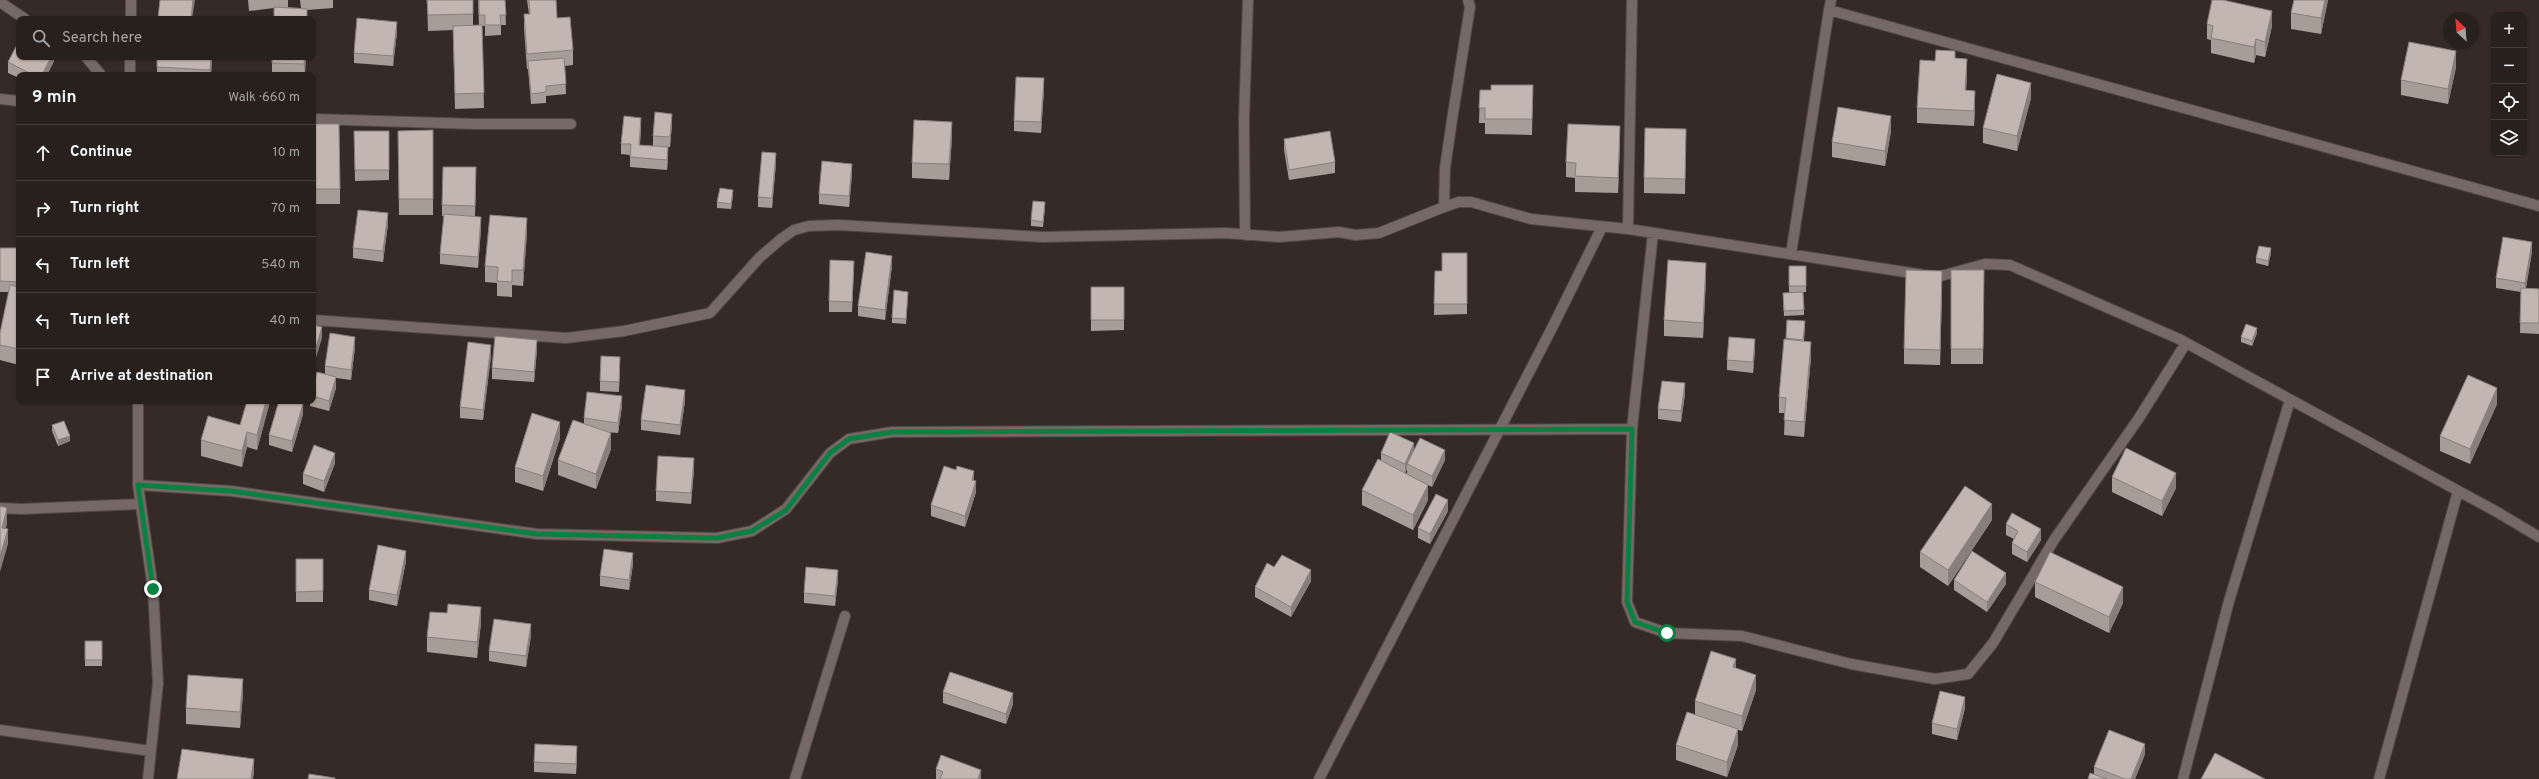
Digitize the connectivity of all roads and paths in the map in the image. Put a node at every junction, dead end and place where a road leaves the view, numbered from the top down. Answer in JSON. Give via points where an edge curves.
{"nodes":[{"id":1,"x":131,"y":0,"type":"edge"},
{"id":2,"x":1248,"y":0,"type":"edge"},
{"id":3,"x":1468,"y":0,"type":"edge"},
{"id":4,"x":1632,"y":0,"type":"edge"},
{"id":5,"x":0,"y":2,"type":"edge"},
{"id":6,"x":1830,"y":5,"type":"edge"},
{"id":7,"x":21,"y":16,"type":"edge"},
{"id":8,"x":131,"y":16,"type":"edge"},
{"id":9,"x":88,"y":60,"type":"edge"},
{"id":10,"x":130,"y":60,"type":"edge"},
{"id":11,"x":98,"y":72,"type":"edge"},
{"id":12,"x":130,"y":72,"type":"edge"},
{"id":13,"x":0,"y":99,"type":"edge"},
{"id":14,"x":16,"y":101,"type":"edge"},
{"id":15,"x":316,"y":119,"type":"edge"},
{"id":16,"x":571,"y":124,"type":"dead end"},
{"id":17,"x":2539,"y":206,"type":"edge"},
{"id":18,"x":1444,"y":208,"type":"junction"},
{"id":19,"x":1602,"y":226,"type":"junction"},
{"id":20,"x":1628,"y":229,"type":"junction"},
{"id":21,"x":1653,"y":233,"type":"junction"},
{"id":22,"x":1246,"y":234,"type":"junction"},
{"id":23,"x":1791,"y":254,"type":"junction"},
{"id":24,"x":316,"y":320,"type":"edge"},
{"id":25,"x":2186,"y":343,"type":"junction"},
{"id":26,"x":2290,"y":400,"type":"junction"},
{"id":27,"x":138,"y":404,"type":"edge"},
{"id":28,"x":1632,"y":429,"type":"junction"},
{"id":29,"x":1499,"y":431,"type":"junction"},
{"id":30,"x":138,"y":485,"type":"junction"},
{"id":31,"x":2458,"y":491,"type":"junction"},
{"id":32,"x":140,"y":504,"type":"junction"},
{"id":33,"x":0,"y":508,"type":"edge"},
{"id":34,"x":2539,"y":537,"type":"edge"},
{"id":35,"x":845,"y":616,"type":"dead end"},
{"id":36,"x":0,"y":730,"type":"edge"},
{"id":37,"x":151,"y":751,"type":"junction"},
{"id":38,"x":148,"y":779,"type":"edge"},
{"id":39,"x":795,"y":779,"type":"edge"},
{"id":40,"x":1319,"y":779,"type":"edge"},
{"id":41,"x":2183,"y":779,"type":"edge"},
{"id":42,"x":2379,"y":779,"type":"edge"}],
"edges":[{"from":1,"to":8,"type":"street"},
{"from":2,"to":22,"type":"street","via":[[1244,119]]},
{"from":3,"to":18,"type":"street","via":[[1470,7],[1445,168]]},
{"from":4,"to":20,"type":"street"},
{"from":5,"to":7,"type":"street"},
{"from":6,"to":17,"type":"street"},
{"from":6,"to":23,"type":"street"},
{"from":9,"to":11,"type":"street"},
{"from":10,"to":12,"type":"street"},
{"from":13,"to":14,"type":"street"},
{"from":15,"to":16,"type":"street"},
{"from":18,"to":19,"type":"street","via":[[1459,202],[1471,202],[1531,219]]},
{"from":18,"to":22,"type":"street","via":[[1379,233],[1355,235],[1339,232],[1268,237]]},
{"from":19,"to":20,"type":"street"},
{"from":19,"to":29,"type":"street"},
{"from":20,"to":21,"type":"street"},
{"from":21,"to":23,"type":"street"},
{"from":21,"to":28,"type":"street"},
{"from":22,"to":24,"type":"street","via":[[1043,236],[839,225],[809,226],[794,230],[760,257],[710,314],[624,331],[566,338]]},
{"from":23,"to":25,"type":"street","via":[[1937,277],[1986,264],[2010,265]]},
{"from":25,"to":26,"type":"street"},
{"from":25,"to":28,"type":"street","via":[[2140,418],[2054,540],[1993,643],[1968,674],[1935,679],[1851,664],[1742,636],[1667,633],[1635,622],[1627,602]]},
{"from":26,"to":31,"type":"street"},
{"from":26,"to":41,"type":"street","via":[[2229,601]]},
{"from":27,"to":30,"type":"street"},
{"from":28,"to":29,"type":"street"},
{"from":29,"to":30,"type":"street","via":[[892,432],[849,439],[830,453],[786,510],[752,531],[717,538],[537,534],[231,491]]},
{"from":29,"to":40,"type":"street"},
{"from":30,"to":32,"type":"street"},
{"from":31,"to":34,"type":"street"},
{"from":31,"to":42,"type":"street"},
{"from":32,"to":33,"type":"street"},
{"from":32,"to":37,"type":"street","via":[[153,589],[158,683]]},
{"from":35,"to":39,"type":"street"},
{"from":36,"to":37,"type":"street"},
{"from":37,"to":38,"type":"street"}]}
